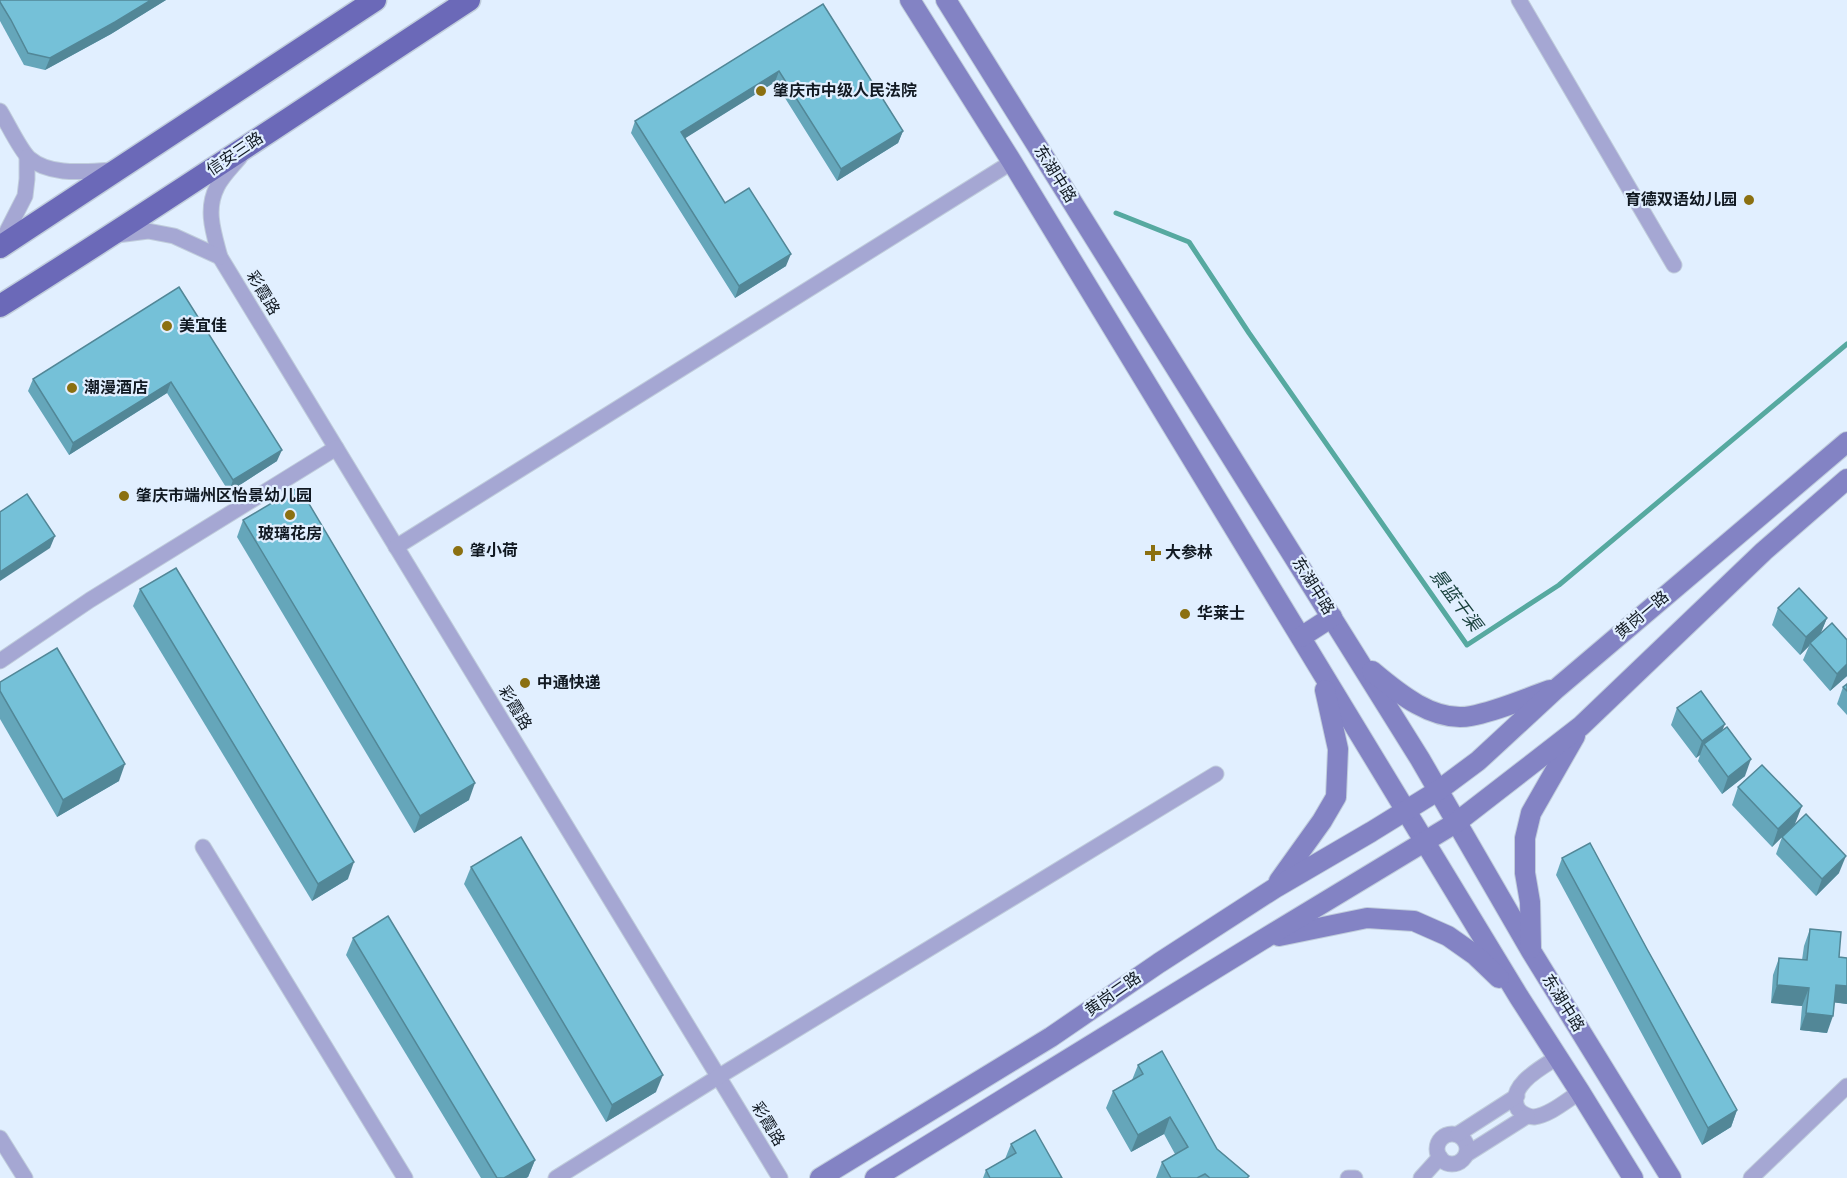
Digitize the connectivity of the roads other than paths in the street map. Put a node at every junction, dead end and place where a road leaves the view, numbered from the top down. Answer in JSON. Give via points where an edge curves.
{"nodes":[{"id":1,"x":375,"y":0,"type":"edge"},
{"id":2,"x":469,"y":0,"type":"edge"},
{"id":3,"x":910,"y":0,"type":"edge"},
{"id":4,"x":946,"y":0,"type":"edge"},
{"id":5,"x":1519,"y":0,"type":"edge"},
{"id":6,"x":0,"y":111,"type":"edge"},
{"id":7,"x":251,"y":142,"type":"junction"},
{"id":8,"x":27,"y":157,"type":"junction"},
{"id":9,"x":1012,"y":162,"type":"junction"},
{"id":10,"x":115,"y":170,"type":"junction"},
{"id":11,"x":113,"y":235,"type":"junction"},
{"id":12,"x":0,"y":246,"type":"edge"},
{"id":13,"x":220,"y":257,"type":"junction"},
{"id":14,"x":1674,"y":264,"type":"dead end"},
{"id":15,"x":0,"y":306,"type":"edge"},
{"id":16,"x":1847,"y":442,"type":"edge"},
{"id":17,"x":336,"y":448,"type":"junction"},
{"id":18,"x":1847,"y":479,"type":"edge"},
{"id":19,"x":396,"y":548,"type":"junction"},
{"id":20,"x":1332,"y":617,"type":"junction"},
{"id":21,"x":1301,"y":637,"type":"junction"},
{"id":22,"x":1359,"y":660,"type":"junction"},
{"id":23,"x":0,"y":661,"type":"edge"},
{"id":24,"x":1320,"y":669,"type":"junction"},
{"id":25,"x":1556,"y":688,"type":"junction"},
{"id":26,"x":1581,"y":726,"type":"junction"},
{"id":27,"x":1216,"y":774,"type":"dead end"},
{"id":28,"x":1439,"y":790,"type":"junction"},
{"id":29,"x":1406,"y":812,"type":"junction"},
{"id":30,"x":1457,"y":822,"type":"junction"},
{"id":31,"x":1425,"y":842,"type":"junction"},
{"id":32,"x":202,"y":847,"type":"dead end"},
{"id":33,"x":1275,"y":888,"type":"junction"},
{"id":34,"x":1262,"y":940,"type":"junction"},
{"id":35,"x":1532,"y":951,"type":"junction"},
{"id":36,"x":1518,"y":997,"type":"junction"},
{"id":37,"x":1564,"y":1004,"type":"junction"},
{"id":38,"x":1536,"y":1024,"type":"junction"},
{"id":39,"x":1558,"y":1057,"type":"junction"},
{"id":40,"x":718,"y":1077,"type":"junction"},
{"id":41,"x":1847,"y":1086,"type":"edge"},
{"id":42,"x":1580,"y":1092,"type":"junction"},
{"id":43,"x":1517,"y":1096,"type":"junction"},
{"id":44,"x":1527,"y":1116,"type":"junction"},
{"id":45,"x":1458,"y":1134,"type":"junction"},
{"id":46,"x":0,"y":1138,"type":"edge"},
{"id":47,"x":1467,"y":1154,"type":"junction"},
{"id":48,"x":1440,"y":1157,"type":"junction"},
{"id":49,"x":25,"y":1178,"type":"edge"},
{"id":50,"x":405,"y":1178,"type":"edge"},
{"id":51,"x":556,"y":1178,"type":"edge"},
{"id":52,"x":780,"y":1178,"type":"edge"},
{"id":53,"x":820,"y":1178,"type":"edge"},
{"id":54,"x":875,"y":1178,"type":"edge"},
{"id":55,"x":1348,"y":1178,"type":"edge"},
{"id":56,"x":1355,"y":1178,"type":"edge"},
{"id":57,"x":1421,"y":1178,"type":"edge"},
{"id":58,"x":1633,"y":1178,"type":"edge"},
{"id":59,"x":1671,"y":1178,"type":"edge"},
{"id":60,"x":1751,"y":1178,"type":"edge"}],
"edges":[{"from":1,"to":10,"type":"main road"},
{"from":2,"to":7,"type":"main road","name":"信安三路"},
{"from":3,"to":9,"type":"main road","name":"东湖中路"},
{"from":4,"to":20,"type":"main road","name":"东湖中路"},
{"from":5,"to":14,"type":"street"},
{"from":6,"to":8,"type":"street"},
{"from":7,"to":11,"type":"main road","name":"信安三路"},
{"from":7,"to":13,"type":"street","name":"彩霞路","via":[[217,187],[210,208]]},
{"from":8,"to":10,"type":"street","via":[[39,165],[60,170]]},
{"from":8,"to":12,"type":"street","via":[[25,196]]},
{"from":9,"to":19,"type":"street"},
{"from":9,"to":21,"type":"main road","name":"东湖中路"},
{"from":10,"to":12,"type":"main road"},
{"from":11,"to":13,"type":"street","via":[[148,231],[174,236]]},
{"from":11,"to":15,"type":"main road","name":"信安三路"},
{"from":13,"to":17,"type":"street","name":"彩霞路"},
{"from":16,"to":25,"type":"main road","name":"黄岗一路"},
{"from":17,"to":19,"type":"street","name":"彩霞路"},
{"from":17,"to":23,"type":"street","via":[[90,600]]},
{"from":18,"to":26,"type":"main road","via":[[1764,551]]},
{"from":19,"to":40,"type":"street","name":"彩霞路"},
{"from":20,"to":21,"type":"main road"},
{"from":20,"to":22,"type":"main road","name":"东湖中路"},
{"from":21,"to":24,"type":"main road","name":"东湖中路"},
{"from":22,"to":25,"type":"main road","via":[[1405,697],[1446,715],[1469,717]]},
{"from":22,"to":28,"type":"main road","name":"东湖中路"},
{"from":24,"to":29,"type":"main road","name":"东湖中路"},
{"from":24,"to":33,"type":"main road","via":[[1338,749],[1336,797]]},
{"from":25,"to":28,"type":"main road","name":"黄岗一路","via":[[1478,762]]},
{"from":26,"to":30,"type":"main road"},
{"from":26,"to":35,"type":"main road","via":[[1531,813],[1525,838]]},
{"from":27,"to":40,"type":"street"},
{"from":28,"to":29,"type":"main road","name":"黄岗一路"},
{"from":28,"to":30,"type":"main road","name":"东湖中路"},
{"from":29,"to":31,"type":"main road","name":"东湖中路"},
{"from":29,"to":33,"type":"main road","name":"黄岗二路"},
{"from":30,"to":31,"type":"main road","name":"黄岗二路"},
{"from":30,"to":35,"type":"main road","name":"东湖中路"},
{"from":31,"to":34,"type":"main road","name":"黄岗二路"},
{"from":31,"to":36,"type":"main road","name":"东湖中路"},
{"from":32,"to":50,"type":"street"},
{"from":33,"to":53,"type":"main road","name":"黄岗二路","via":[[1051,1037]]},
{"from":34,"to":36,"type":"main road","via":[[1367,918],[1414,921],[1448,936],[1475,955]]},
{"from":34,"to":54,"type":"main road","name":"黄岗二路"},
{"from":35,"to":37,"type":"main road","name":"东湖中路"},
{"from":36,"to":38,"type":"main road","name":"东湖中路"},
{"from":37,"to":38,"type":"main road"},
{"from":37,"to":59,"type":"main road","name":"东湖中路"},
{"from":38,"to":39,"type":"main road","name":"东湖中路"},
{"from":39,"to":42,"type":"main road","name":"东湖中路"},
{"from":39,"to":43,"type":"street","via":[[1525,1080]]},
{"from":40,"to":51,"type":"street"},
{"from":40,"to":52,"type":"street","name":"彩霞路"},
{"from":41,"to":60,"type":"street"},
{"from":42,"to":44,"type":"street","via":[[1544,1114]]},
{"from":42,"to":58,"type":"main road","name":"东湖中路"},
{"from":43,"to":44,"type":"street","via":[[1519,1109]]},
{"from":43,"to":45,"type":"street"},
{"from":44,"to":47,"type":"street"},
{"from":45,"to":47,"type":"street","via":[[1467,1145]]},
{"from":45,"to":48,"type":"street","via":[[1448,1134],[1439,1141]]},
{"from":46,"to":49,"type":"street"},
{"from":47,"to":48,"type":"street","via":[[1455,1164]]},
{"from":48,"to":57,"type":"street"},
{"from":55,"to":56,"type":"street"}]}
